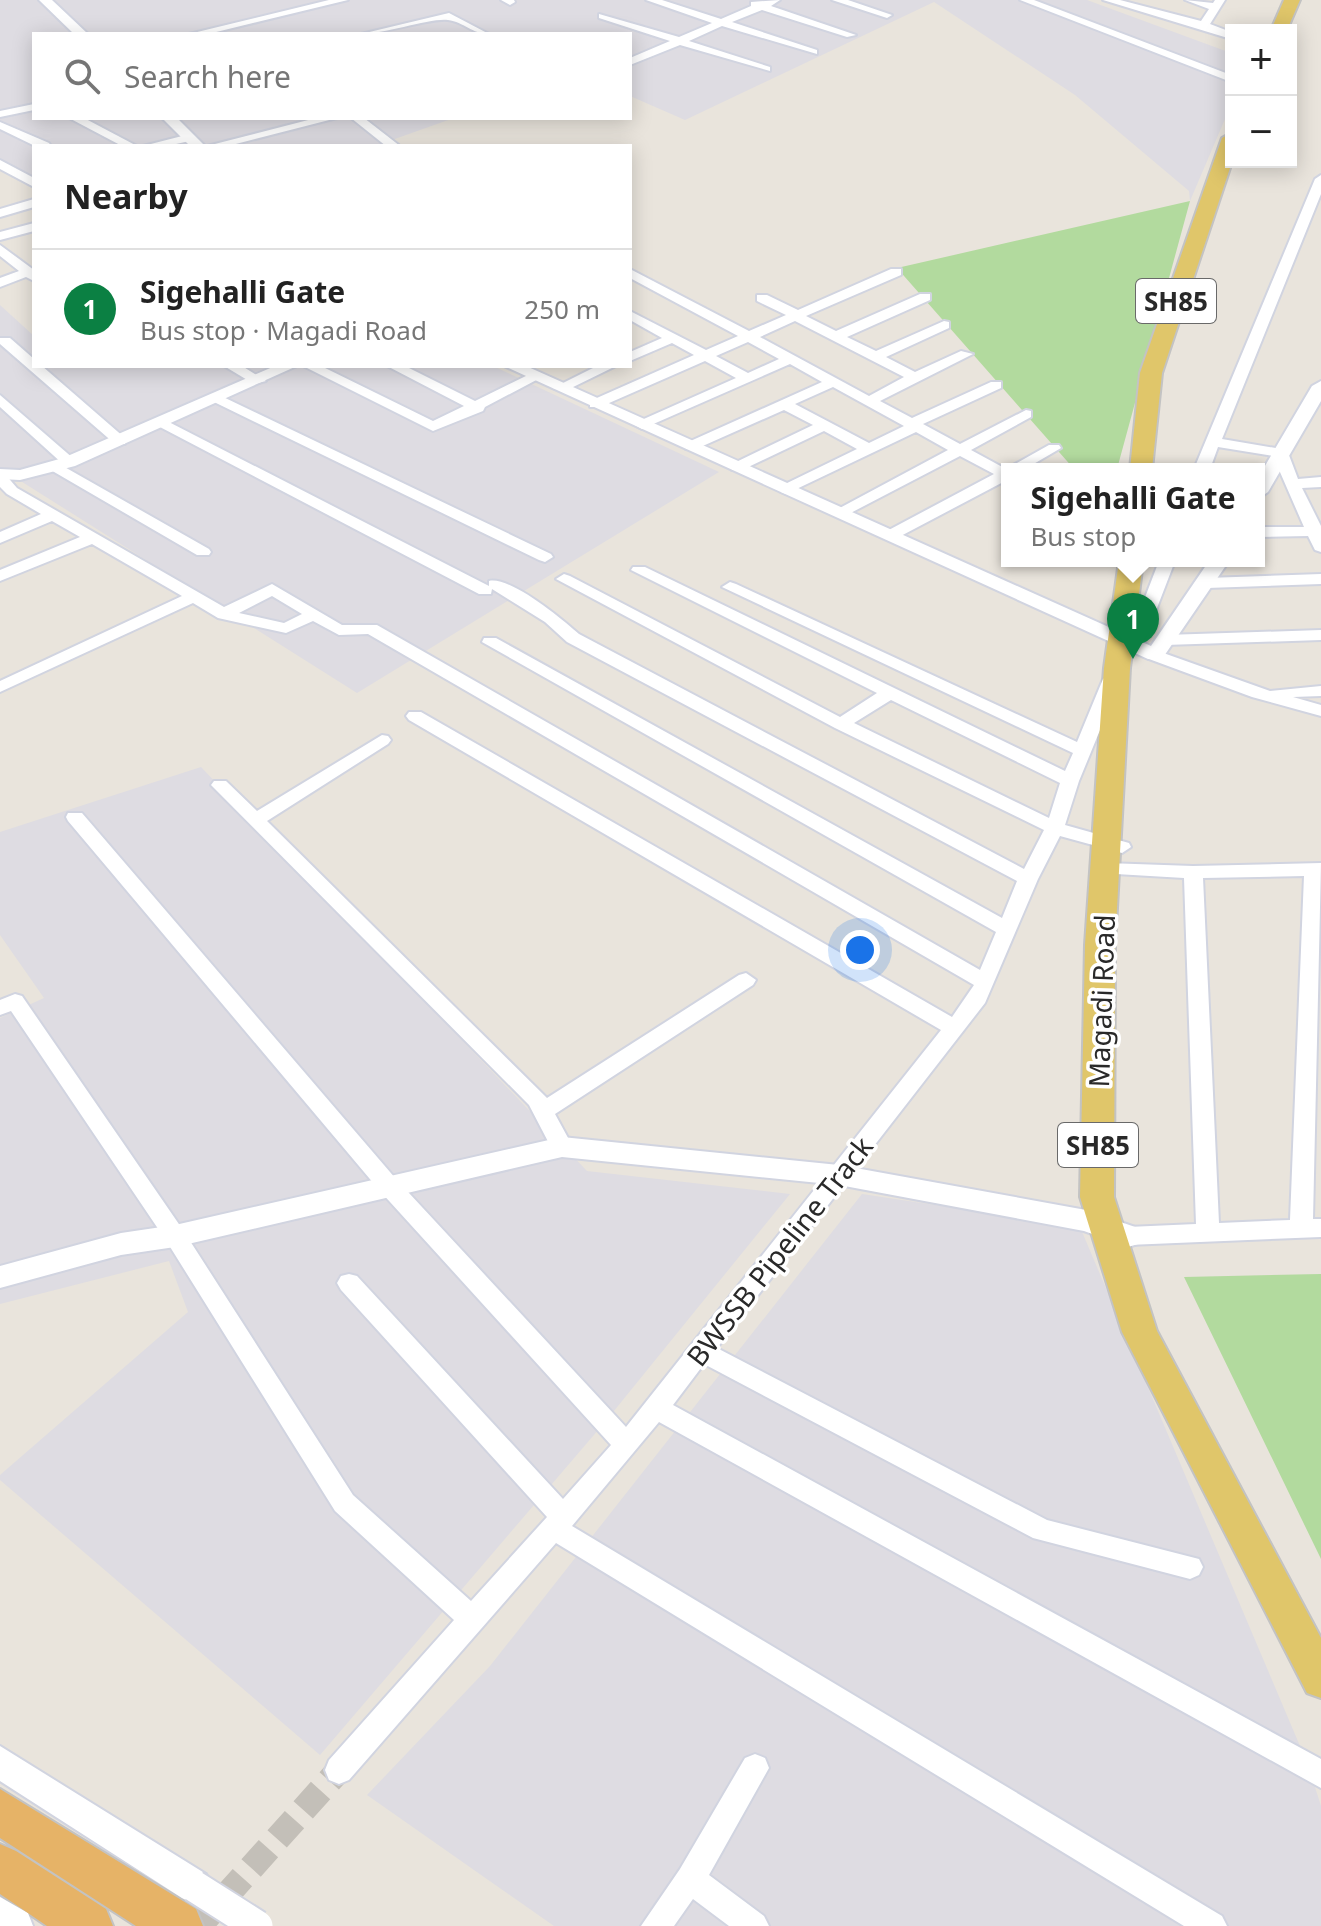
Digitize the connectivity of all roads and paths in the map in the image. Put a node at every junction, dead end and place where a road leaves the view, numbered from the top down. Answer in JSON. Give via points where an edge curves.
{"nodes":[{"id":1,"x":45,"y":0,"type":"edge"},
{"id":2,"x":341,"y":0,"type":"edge"},
{"id":3,"x":651,"y":0,"type":"edge"},
{"id":4,"x":742,"y":0,"type":"edge"},
{"id":5,"x":775,"y":0,"type":"edge"},
{"id":6,"x":837,"y":0,"type":"edge"},
{"id":7,"x":1025,"y":0,"type":"edge"},
{"id":8,"x":1108,"y":0,"type":"edge"},
{"id":9,"x":1190,"y":0,"type":"edge"},
{"id":10,"x":1292,"y":0,"type":"edge"},
{"id":11,"x":1302,"y":0,"type":"edge"},
{"id":12,"x":1218,"y":4,"type":"edge"},
{"id":13,"x":760,"y":6,"type":"junction"},
{"id":14,"x":887,"y":15,"type":"dead end"},
{"id":15,"x":603,"y":16,"type":"dead end"},
{"id":16,"x":721,"y":23,"type":"junction"},
{"id":17,"x":1282,"y":24,"type":"edge"},
{"id":18,"x":1292,"y":24,"type":"edge"},
{"id":19,"x":1204,"y":25,"type":"junction"},
{"id":20,"x":80,"y":32,"type":"edge"},
{"id":21,"x":203,"y":32,"type":"edge"},
{"id":22,"x":375,"y":32,"type":"edge"},
{"id":23,"x":480,"y":32,"type":"edge"},
{"id":24,"x":1225,"y":34,"type":"edge"},
{"id":25,"x":851,"y":35,"type":"dead end"},
{"id":26,"x":680,"y":40,"type":"junction"},
{"id":27,"x":813,"y":52,"type":"dead end"},
{"id":28,"x":632,"y":61,"type":"edge"},
{"id":29,"x":766,"y":69,"type":"dead end"},
{"id":30,"x":1225,"y":77,"type":"edge"},
{"id":31,"x":32,"y":107,"type":"edge"},
{"id":32,"x":0,"y":114,"type":"edge"},
{"id":33,"x":79,"y":120,"type":"edge"},
{"id":34,"x":173,"y":120,"type":"edge"},
{"id":35,"x":323,"y":120,"type":"edge"},
{"id":36,"x":360,"y":120,"type":"edge"},
{"id":37,"x":0,"y":125,"type":"edge"},
{"id":38,"x":276,"y":131,"type":"junction"},
{"id":39,"x":194,"y":142,"type":"edge"},
{"id":40,"x":41,"y":144,"type":"edge"},
{"id":41,"x":127,"y":144,"type":"edge"},
{"id":42,"x":172,"y":144,"type":"edge"},
{"id":43,"x":221,"y":144,"type":"edge"},
{"id":44,"x":292,"y":144,"type":"edge"},
{"id":45,"x":391,"y":144,"type":"edge"},
{"id":46,"x":1225,"y":156,"type":"edge"},
{"id":47,"x":0,"y":164,"type":"edge"},
{"id":48,"x":1232,"y":168,"type":"edge"},
{"id":49,"x":1321,"y":179,"type":"edge"},
{"id":50,"x":32,"y":182,"type":"edge"},
{"id":51,"x":32,"y":204,"type":"edge"},
{"id":52,"x":0,"y":213,"type":"edge"},
{"id":53,"x":32,"y":228,"type":"edge"},
{"id":54,"x":0,"y":236,"type":"edge"},
{"id":55,"x":0,"y":249,"type":"edge"},
{"id":56,"x":896,"y":272,"type":"dead end"},
{"id":57,"x":31,"y":275,"type":"edge"},
{"id":58,"x":634,"y":279,"type":"edge"},
{"id":59,"x":0,"y":283,"type":"edge"},
{"id":60,"x":925,"y":297,"type":"dead end"},
{"id":61,"x":762,"y":298,"type":"dead end"},
{"id":62,"x":798,"y":316,"type":"junction"},
{"id":63,"x":632,"y":318,"type":"edge"},
{"id":64,"x":944,"y":325,"type":"dead end"},
{"id":65,"x":837,"y":336,"type":"junction"},
{"id":66,"x":672,"y":338,"type":"junction"},
{"id":67,"x":751,"y":338,"type":"junction"},
{"id":68,"x":5,"y":341,"type":"dead end"},
{"id":69,"x":966,"y":354,"type":"dead end"},
{"id":70,"x":632,"y":356,"type":"edge"},
{"id":71,"x":707,"y":356,"type":"junction"},
{"id":72,"x":877,"y":356,"type":"junction"},
{"id":73,"x":790,"y":359,"type":"junction"},
{"id":74,"x":32,"y":364,"type":"edge"},
{"id":75,"x":36,"y":368,"type":"edge"},
{"id":76,"x":235,"y":368,"type":"edge"},
{"id":77,"x":285,"y":368,"type":"edge"},
{"id":78,"x":314,"y":368,"type":"edge"},
{"id":79,"x":398,"y":368,"type":"edge"},
{"id":80,"x":516,"y":368,"type":"edge"},
{"id":81,"x":605,"y":368,"type":"edge"},
{"id":82,"x":535,"y":377,"type":"junction"},
{"id":83,"x":915,"y":377,"type":"junction"},
{"id":84,"x":747,"y":378,"type":"junction"},
{"id":85,"x":259,"y":381,"type":"junction"},
{"id":86,"x":833,"y":382,"type":"junction"},
{"id":87,"x":996,"y":385,"type":"dead end"},
{"id":88,"x":1321,"y":386,"type":"edge"},
{"id":89,"x":560,"y":388,"type":"junction"},
{"id":90,"x":0,"y":399,"type":"edge"},
{"id":91,"x":219,"y":399,"type":"junction"},
{"id":92,"x":870,"y":401,"type":"junction"},
{"id":93,"x":595,"y":404,"type":"junction"},
{"id":94,"x":784,"y":404,"type":"junction"},
{"id":95,"x":478,"y":408,"type":"junction"},
{"id":96,"x":1026,"y":414,"type":"dead end"},
{"id":97,"x":163,"y":423,"type":"junction"},
{"id":98,"x":642,"y":425,"type":"junction"},
{"id":99,"x":824,"y":425,"type":"junction"},
{"id":100,"x":914,"y":425,"type":"junction"},
{"id":101,"x":120,"y":441,"type":"junction"},
{"id":102,"x":1213,"y":442,"type":"junction"},
{"id":103,"x":691,"y":446,"type":"junction"},
{"id":104,"x":1054,"y":448,"type":"dead end"},
{"id":105,"x":869,"y":449,"type":"junction"},
{"id":106,"x":958,"y":449,"type":"junction"},
{"id":107,"x":1281,"y":455,"type":"junction"},
{"id":108,"x":1026,"y":463,"type":"edge"},
{"id":109,"x":1142,"y":463,"type":"edge"},
{"id":110,"x":1155,"y":463,"type":"edge"},
{"id":111,"x":1204,"y":463,"type":"edge"},
{"id":112,"x":62,"y":464,"type":"junction"},
{"id":113,"x":737,"y":467,"type":"junction"},
{"id":114,"x":1001,"y":470,"type":"edge"},
{"id":115,"x":0,"y":476,"type":"edge"},
{"id":116,"x":1001,"y":477,"type":"edge"},
{"id":117,"x":1265,"y":482,"type":"edge"},
{"id":118,"x":1321,"y":482,"type":"edge"},
{"id":119,"x":1292,"y":484,"type":"junction"},
{"id":120,"x":786,"y":489,"type":"junction"},
{"id":121,"x":6,"y":493,"type":"edge"},
{"id":122,"x":841,"y":513,"type":"junction"},
{"id":123,"x":53,"y":515,"type":"junction"},
{"id":124,"x":1317,"y":531,"type":"edge"},
{"id":125,"x":1265,"y":532,"type":"edge"},
{"id":126,"x":891,"y":535,"type":"junction"},
{"id":127,"x":0,"y":538,"type":"edge"},
{"id":128,"x":92,"y":538,"type":"junction"},
{"id":129,"x":1321,"y":547,"type":"edge"},
{"id":130,"x":203,"y":552,"type":"dead end"},
{"id":131,"x":545,"y":557,"type":"dead end"},
{"id":132,"x":1132,"y":567,"type":"edge"},
{"id":133,"x":1144,"y":567,"type":"edge"},
{"id":134,"x":1165,"y":567,"type":"edge"},
{"id":135,"x":1216,"y":567,"type":"edge"},
{"id":136,"x":639,"y":570,"type":"dead end"},
{"id":137,"x":0,"y":576,"type":"edge"},
{"id":138,"x":564,"y":579,"type":"dead end"},
{"id":139,"x":1321,"y":579,"type":"edge"},
{"id":140,"x":1207,"y":583,"type":"junction"},
{"id":141,"x":730,"y":587,"type":"dead end"},
{"id":142,"x":193,"y":597,"type":"junction"},
{"id":143,"x":224,"y":614,"type":"junction"},
{"id":144,"x":314,"y":615,"type":"junction"},
{"id":145,"x":1321,"y":635,"type":"edge"},
{"id":146,"x":490,"y":642,"type":"dead end"},
{"id":147,"x":1139,"y":650,"type":"junction"},
{"id":148,"x":0,"y":687,"type":"edge"},
{"id":149,"x":1321,"y":691,"type":"edge"},
{"id":150,"x":890,"y":693,"type":"junction"},
{"id":151,"x":1258,"y":693,"type":"junction"},
{"id":152,"x":1321,"y":711,"type":"edge"},
{"id":153,"x":415,"y":716,"type":"dead end"},
{"id":154,"x":841,"y":724,"type":"junction"},
{"id":155,"x":382,"y":740,"type":"dead end"},
{"id":156,"x":1083,"y":751,"type":"junction"},
{"id":157,"x":1070,"y":781,"type":"junction"},
{"id":158,"x":220,"y":785,"type":"dead end"},
{"id":159,"x":75,"y":817,"type":"dead end"},
{"id":160,"x":255,"y":820,"type":"junction"},
{"id":161,"x":1055,"y":828,"type":"junction"},
{"id":162,"x":1114,"y":857,"type":"junction"},
{"id":163,"x":1317,"y":869,"type":"edge"},
{"id":164,"x":1193,"y":872,"type":"junction"},
{"id":165,"x":1028,"y":879,"type":"junction"},
{"id":166,"x":1007,"y":930,"type":"junction"},
{"id":167,"x":746,"y":980,"type":"dead end"},
{"id":168,"x":985,"y":982,"type":"junction"},
{"id":169,"x":0,"y":1008,"type":"edge"},
{"id":170,"x":954,"y":1028,"type":"junction"},
{"id":171,"x":543,"y":1111,"type":"junction"},
{"id":172,"x":562,"y":1147,"type":"junction"},
{"id":173,"x":839,"y":1175,"type":"junction"},
{"id":174,"x":388,"y":1185,"type":"junction"},
{"id":175,"x":1311,"y":1228,"type":"edge"},
{"id":176,"x":1208,"y":1231,"type":"junction"},
{"id":177,"x":1118,"y":1233,"type":"junction"},
{"id":178,"x":175,"y":1236,"type":"junction"},
{"id":179,"x":0,"y":1277,"type":"edge"},
{"id":180,"x":349,"y":1283,"type":"dead end"},
{"id":181,"x":701,"y":1351,"type":"junction"},
{"id":182,"x":656,"y":1408,"type":"junction"},
{"id":183,"x":627,"y":1445,"type":"junction"},
{"id":184,"x":558,"y":1522,"type":"junction"},
{"id":185,"x":1190,"y":1567,"type":"dead end"},
{"id":186,"x":474,"y":1621,"type":"junction"},
{"id":187,"x":1321,"y":1640,"type":"edge"},
{"id":188,"x":1321,"y":1679,"type":"edge"},
{"id":189,"x":0,"y":1762,"type":"edge"},
{"id":190,"x":755,"y":1768,"type":"dead end"},
{"id":191,"x":339,"y":1770,"type":"tunnel mouth"},
{"id":192,"x":1321,"y":1774,"type":"edge"},
{"id":193,"x":0,"y":1812,"type":"edge"},
{"id":194,"x":0,"y":1867,"type":"edge"},
{"id":195,"x":690,"y":1879,"type":"junction"},
{"id":196,"x":179,"y":1909,"type":"edge"},
{"id":197,"x":0,"y":1915,"type":"edge"},
{"id":198,"x":15,"y":1926,"type":"edge"},
{"id":199,"x":89,"y":1926,"type":"edge"},
{"id":200,"x":257,"y":1926,"type":"edge"},
{"id":201,"x":656,"y":1926,"type":"edge"},
{"id":202,"x":754,"y":1926,"type":"edge"},
{"id":203,"x":1212,"y":1926,"type":"edge"}],
"edges":[{"from":1,"to":20,"type":"street"},
{"from":2,"to":21,"type":"street"},
{"from":3,"to":16,"type":"street"},
{"from":4,"to":13,"type":"street"},
{"from":5,"to":13,"type":"street"},
{"from":6,"to":14,"type":"street"},
{"from":7,"to":30,"type":"street"},
{"from":8,"to":19,"type":"street"},
{"from":9,"to":12,"type":"street"},
{"from":10,"to":17,"type":"main road"},
{"from":11,"to":18,"type":"main road"},
{"from":12,"to":19,"type":"street"},
{"from":13,"to":16,"type":"street"},
{"from":13,"to":25,"type":"street"},
{"from":15,"to":26,"type":"street"},
{"from":16,"to":26,"type":"street"},
{"from":16,"to":27,"type":"street"},
{"from":19,"to":24,"type":"street"},
{"from":22,"to":23,"type":"street","via":[[449,16]]},
{"from":26,"to":28,"type":"street"},
{"from":26,"to":29,"type":"street"},
{"from":31,"to":32,"type":"street"},
{"from":33,"to":41,"type":"street"},
{"from":34,"to":39,"type":"street"},
{"from":35,"to":38,"type":"street"},
{"from":36,"to":45,"type":"street"},
{"from":37,"to":40,"type":"street"},
{"from":38,"to":43,"type":"street"},
{"from":38,"to":44,"type":"street"},
{"from":39,"to":42,"type":"street"},
{"from":46,"to":109,"type":"main road","number":"SH85","via":[[1151,373]]},
{"from":47,"to":50,"type":"street"},
{"from":48,"to":110,"type":"main road","number":"SH85","via":[[1163,376]]},
{"from":49,"to":102,"type":"street"},
{"from":51,"to":52,"type":"street"},
{"from":53,"to":54,"type":"street"},
{"from":55,"to":57,"type":"street"},
{"from":56,"to":62,"type":"street"},
{"from":57,"to":59,"type":"street"},
{"from":58,"to":67,"type":"street"},
{"from":60,"to":65,"type":"street"},
{"from":61,"to":62,"type":"street"},
{"from":62,"to":65,"type":"street"},
{"from":62,"to":67,"type":"street"},
{"from":63,"to":66,"type":"street"},
{"from":64,"to":72,"type":"street"},
{"from":65,"to":72,"type":"street"},
{"from":66,"to":70,"type":"street"},
{"from":66,"to":71,"type":"street"},
{"from":67,"to":71,"type":"street"},
{"from":67,"to":73,"type":"street"},
{"from":68,"to":74,"type":"street"},
{"from":69,"to":83,"type":"street"},
{"from":71,"to":84,"type":"street"},
{"from":71,"to":93,"type":"street"},
{"from":72,"to":83,"type":"street"},
{"from":73,"to":84,"type":"street"},
{"from":73,"to":86,"type":"street"},
{"from":75,"to":101,"type":"street"},
{"from":76,"to":85,"type":"street"},
{"from":77,"to":85,"type":"street"},
{"from":78,"to":95,"type":"street","via":[[433,427]]},
{"from":79,"to":95,"type":"street"},
{"from":80,"to":82,"type":"street"},
{"from":81,"to":89,"type":"street"},
{"from":82,"to":89,"type":"street"},
{"from":82,"to":95,"type":"street"},
{"from":83,"to":92,"type":"street"},
{"from":84,"to":98,"type":"street"},
{"from":85,"to":91,"type":"street"},
{"from":86,"to":92,"type":"street"},
{"from":86,"to":94,"type":"street"},
{"from":87,"to":100,"type":"street"},
{"from":88,"to":107,"type":"street"},
{"from":89,"to":93,"type":"street"},
{"from":90,"to":112,"type":"street"},
{"from":91,"to":97,"type":"street"},
{"from":91,"to":131,"type":"street"},
{"from":92,"to":100,"type":"street"},
{"from":93,"to":98,"type":"street"},
{"from":94,"to":99,"type":"street"},
{"from":94,"to":103,"type":"street"},
{"from":96,"to":106,"type":"street"},
{"from":97,"to":101,"type":"street"},
{"from":97,"to":165,"type":"street","via":[[551,618],[573,638]]},
{"from":98,"to":103,"type":"street"},
{"from":99,"to":105,"type":"street"},
{"from":99,"to":113,"type":"street"},
{"from":100,"to":105,"type":"street"},
{"from":100,"to":106,"type":"street"},
{"from":101,"to":112,"type":"street"},
{"from":102,"to":107,"type":"street"},
{"from":102,"to":111,"type":"street"},
{"from":103,"to":113,"type":"street"},
{"from":104,"to":108,"type":"street"},
{"from":105,"to":120,"type":"street"},
{"from":106,"to":114,"type":"street"},
{"from":106,"to":122,"type":"street"},
{"from":107,"to":117,"type":"street"},
{"from":107,"to":119,"type":"street"},
{"from":112,"to":115,"type":"street"},
{"from":112,"to":130,"type":"street"},
{"from":113,"to":120,"type":"street"},
{"from":115,"to":121,"type":"street"},
{"from":116,"to":126,"type":"street"},
{"from":118,"to":119,"type":"street"},
{"from":119,"to":124,"type":"street"},
{"from":120,"to":122,"type":"street"},
{"from":121,"to":123,"type":"street"},
{"from":122,"to":126,"type":"street"},
{"from":123,"to":127,"type":"street"},
{"from":123,"to":128,"type":"street"},
{"from":124,"to":125,"type":"street"},
{"from":124,"to":129,"type":"street"},
{"from":126,"to":147,"type":"street"},
{"from":128,"to":137,"type":"street"},
{"from":128,"to":142,"type":"street"},
{"from":132,"to":147,"type":"main road","name":"Magadi Road","number":"SH85"},
{"from":133,"to":147,"type":"main road","name":"Magadi Road","number":"SH85"},
{"from":134,"to":147,"type":"street","name":"BWSSB Pipeline Track"},
{"from":135,"to":140,"type":"street"},
{"from":136,"to":150,"type":"street"},
{"from":138,"to":154,"type":"street"},
{"from":139,"to":140,"type":"street"},
{"from":140,"to":147,"type":"street"},
{"from":141,"to":156,"type":"street"},
{"from":142,"to":143,"type":"street"},
{"from":142,"to":148,"type":"street"},
{"from":143,"to":144,"type":"street","via":[[286,628]]},
{"from":143,"to":144,"type":"street","via":[[272,589]]},
{"from":144,"to":168,"type":"street","via":[[339,630],[371,629]]},
{"from":145,"to":147,"type":"street"},
{"from":146,"to":166,"type":"street"},
{"from":147,"to":151,"type":"street"},
{"from":147,"to":156,"type":"street","name":"BWSSB Pipeline Track"},
{"from":147,"to":162,"type":"main road","name":"Magadi Road","number":"SH85"},
{"from":149,"to":151,"type":"street"},
{"from":150,"to":154,"type":"street"},
{"from":150,"to":157,"type":"street"},
{"from":151,"to":152,"type":"street"},
{"from":153,"to":170,"type":"street"},
{"from":154,"to":161,"type":"street"},
{"from":155,"to":160,"type":"street"},
{"from":156,"to":157,"type":"street","name":"BWSSB Pipeline Track"},
{"from":157,"to":161,"type":"street","name":"BWSSB Pipeline Track"},
{"from":158,"to":160,"type":"street"},
{"from":159,"to":174,"type":"street"},
{"from":160,"to":171,"type":"street"},
{"from":161,"to":162,"type":"street"},
{"from":161,"to":165,"type":"street","name":"BWSSB Pipeline Track"},
{"from":162,"to":164,"type":"street"},
{"from":162,"to":177,"type":"main road","name":"Magadi Road","number":"SH85","via":[[1100,945],[1097,1197]]},
{"from":163,"to":164,"type":"street"},
{"from":163,"to":175,"type":"street"},
{"from":164,"to":176,"type":"street"},
{"from":165,"to":166,"type":"street","name":"BWSSB Pipeline Track"},
{"from":166,"to":168,"type":"street","name":"BWSSB Pipeline Track"},
{"from":167,"to":171,"type":"street"},
{"from":168,"to":170,"type":"street","name":"BWSSB Pipeline Track"},
{"from":169,"to":178,"type":"street","via":[[15,1001]]},
{"from":170,"to":173,"type":"street","name":"BWSSB Pipeline Track"},
{"from":171,"to":172,"type":"street"},
{"from":172,"to":173,"type":"street"},
{"from":172,"to":174,"type":"street"},
{"from":173,"to":177,"type":"street","via":[[1086,1221]]},
{"from":173,"to":181,"type":"street","name":"BWSSB Pipeline Track"},
{"from":174,"to":178,"type":"street"},
{"from":174,"to":183,"type":"street"},
{"from":175,"to":176,"type":"street"},
{"from":176,"to":177,"type":"street"},
{"from":177,"to":187,"type":"main road","name":"Magadi Road","number":"SH85","via":[[1160,1334]]},
{"from":177,"to":188,"type":"main road","name":"Magadi Road","number":"SH85","via":[[1140,1332]]},
{"from":178,"to":179,"type":"street","via":[[121,1244]]},
{"from":178,"to":186,"type":"street","via":[[344,1503]]},
{"from":180,"to":184,"type":"street"},
{"from":181,"to":182,"type":"street","name":"BWSSB Pipeline Track"},
{"from":181,"to":185,"type":"street","via":[[1042,1530]]},
{"from":182,"to":183,"type":"street","name":"BWSSB Pipeline Track"},
{"from":182,"to":192,"type":"street"},
{"from":183,"to":184,"type":"street","name":"BWSSB Pipeline Track"},
{"from":184,"to":186,"type":"street","name":"BWSSB Pipeline Track"},
{"from":184,"to":203,"type":"street"},
{"from":186,"to":191,"type":"street","name":"BWSSB Pipeline Track"},
{"from":189,"to":196,"type":"street"},
{"from":190,"to":195,"type":"street"},
{"from":193,"to":196,"type":"highway"},
{"from":194,"to":199,"type":"highway"},
{"from":195,"to":201,"type":"street"},
{"from":195,"to":202,"type":"street"},
{"from":196,"to":200,"type":"street","bridge":true},
{"from":197,"to":198,"type":"street"}]}
